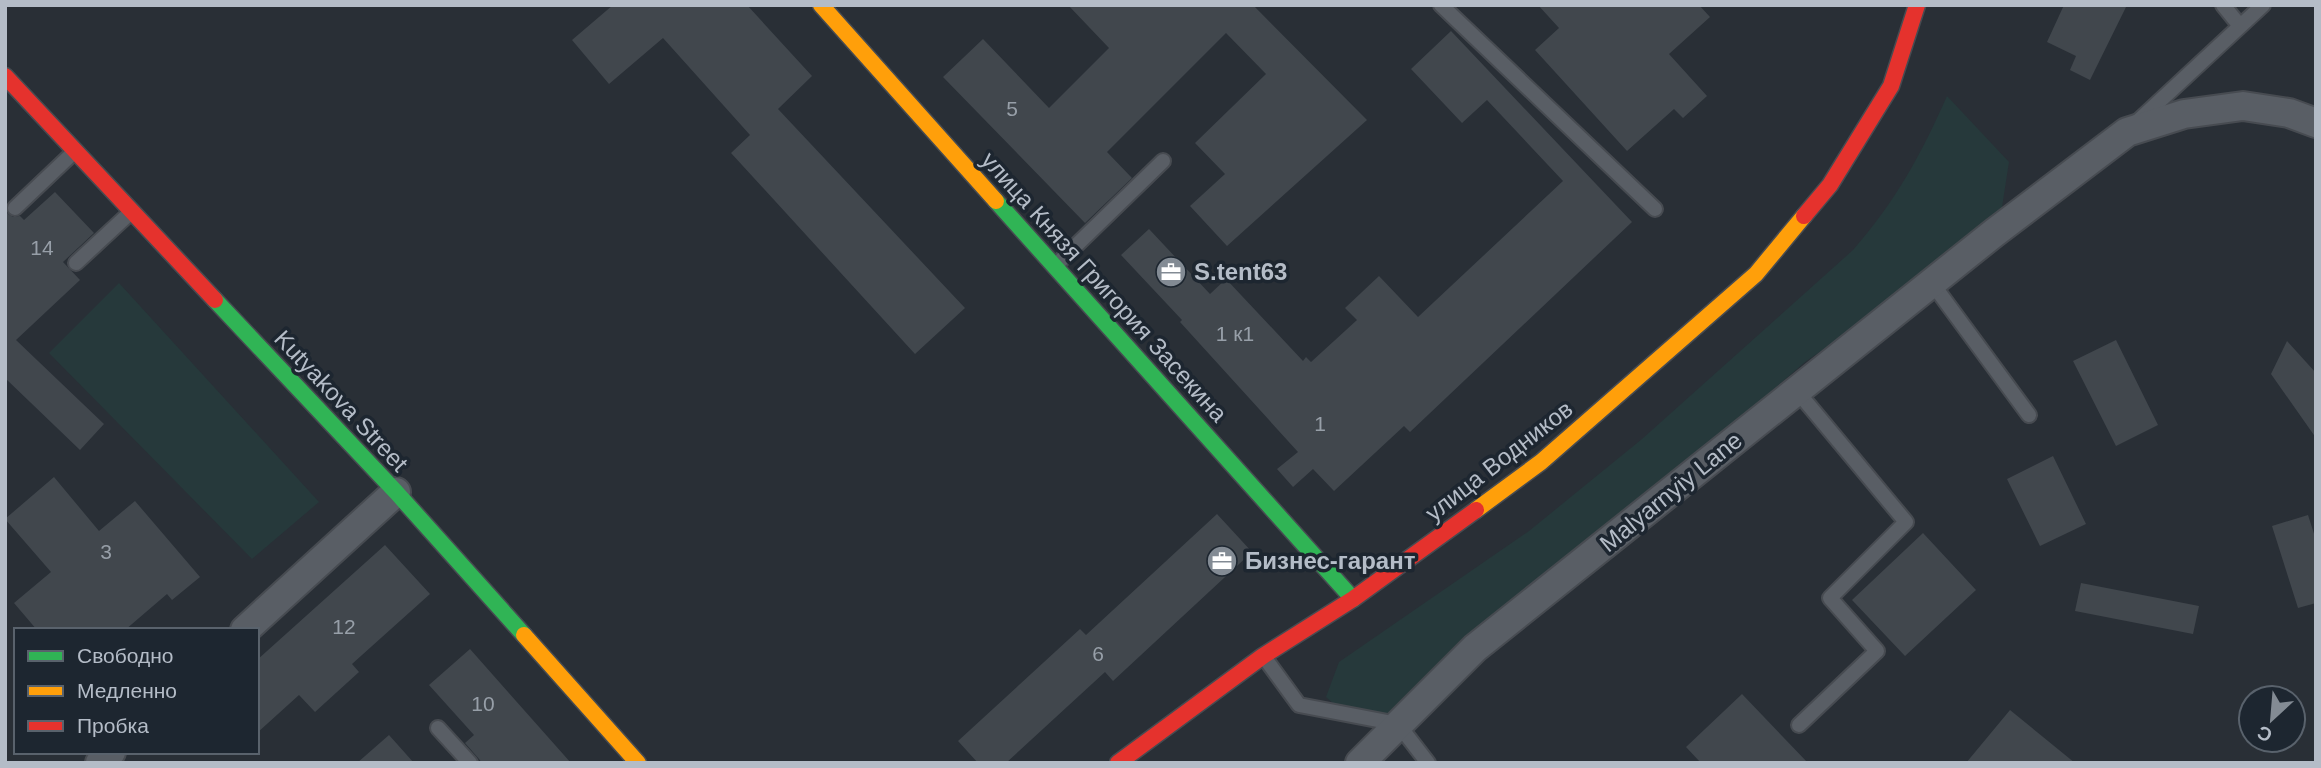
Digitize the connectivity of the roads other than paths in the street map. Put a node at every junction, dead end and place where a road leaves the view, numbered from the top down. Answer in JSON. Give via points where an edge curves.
{"nodes":[{"id":1,"x":821,"y":5,"type":"edge"},
{"id":2,"x":1441,"y":5,"type":"edge"},
{"id":3,"x":1917,"y":5,"type":"edge"},
{"id":4,"x":2223,"y":5,"type":"edge"},
{"id":5,"x":2263,"y":5,"type":"edge"},
{"id":6,"x":2241,"y":26,"type":"junction"},
{"id":7,"x":5,"y":76,"type":"edge"},
{"id":8,"x":2316,"y":123,"type":"edge"},
{"id":9,"x":2127,"y":132,"type":"junction"},
{"id":10,"x":74,"y":152,"type":"junction"},
{"id":11,"x":1163,"y":161,"type":"dead end"},
{"id":12,"x":15,"y":208,"type":"dead end"},
{"id":13,"x":1655,"y":209,"type":"dead end"},
{"id":14,"x":131,"y":212,"type":"junction"},
{"id":15,"x":76,"y":264,"type":"dead end"},
{"id":16,"x":1055,"y":266,"type":"junction"},
{"id":17,"x":1932,"y":283,"type":"junction"},
{"id":18,"x":1797,"y":391,"type":"junction"},
{"id":19,"x":2029,"y":415,"type":"dead end"},
{"id":20,"x":396,"y":492,"type":"junction"},
{"id":21,"x":1353,"y":599,"type":"junction"},
{"id":22,"x":247,"y":628,"type":"edge"},
{"id":23,"x":1263,"y":656,"type":"junction"},
{"id":24,"x":1398,"y":724,"type":"junction"},
{"id":25,"x":1799,"y":725,"type":"dead end"},
{"id":26,"x":438,"y":728,"type":"dead end"},
{"id":27,"x":470,"y":763,"type":"edge"},
{"id":28,"x":638,"y":763,"type":"edge"},
{"id":29,"x":1118,"y":763,"type":"edge"},
{"id":30,"x":1360,"y":763,"type":"edge"},
{"id":31,"x":1428,"y":763,"type":"edge"}],
"edges":[{"from":1,"to":16,"type":"main road","name":"улица Князя Григория Засекина"},
{"from":2,"to":13,"type":"lane"},
{"from":3,"to":21,"type":"main road","name":"улица Водников","via":[[1891,86],[1830,185],[1756,274],[1541,462]]},
{"from":4,"to":6,"type":"lane"},
{"from":5,"to":6,"type":"lane"},
{"from":6,"to":9,"type":"lane"},
{"from":7,"to":10,"type":"main road","name":"Kutyakova Street"},
{"from":8,"to":9,"type":"street","name":"Malyarnyiy Lane","via":[[2289,113],[2243,106],[2184,114]]},
{"from":9,"to":17,"type":"street","name":"Malyarnyiy Lane"},
{"from":10,"to":12,"type":"lane"},
{"from":10,"to":14,"type":"main road","name":"Kutyakova Street"},
{"from":11,"to":16,"type":"lane"},
{"from":14,"to":15,"type":"lane"},
{"from":14,"to":20,"type":"main road","name":"Kutyakova Street"},
{"from":16,"to":21,"type":"main road","name":"улица Князя Григория Засекина"},
{"from":17,"to":18,"type":"street","name":"Malyarnyiy Lane"},
{"from":17,"to":19,"type":"lane"},
{"from":18,"to":24,"type":"street","name":"Malyarnyiy Lane","via":[[1475,648]]},
{"from":18,"to":25,"type":"lane","via":[[1906,522],[1830,598],[1877,651]]},
{"from":20,"to":22,"type":"street"},
{"from":20,"to":28,"type":"main road","name":"Kutyakova Street"},
{"from":21,"to":23,"type":"main road","name":"улица Водников"},
{"from":23,"to":24,"type":"lane","via":[[1300,705]]},
{"from":23,"to":29,"type":"main road","name":"улица Водников"},
{"from":24,"to":30,"type":"street","name":"Malyarnyiy Lane"},
{"from":24,"to":31,"type":"lane"},
{"from":26,"to":27,"type":"lane"}]}
